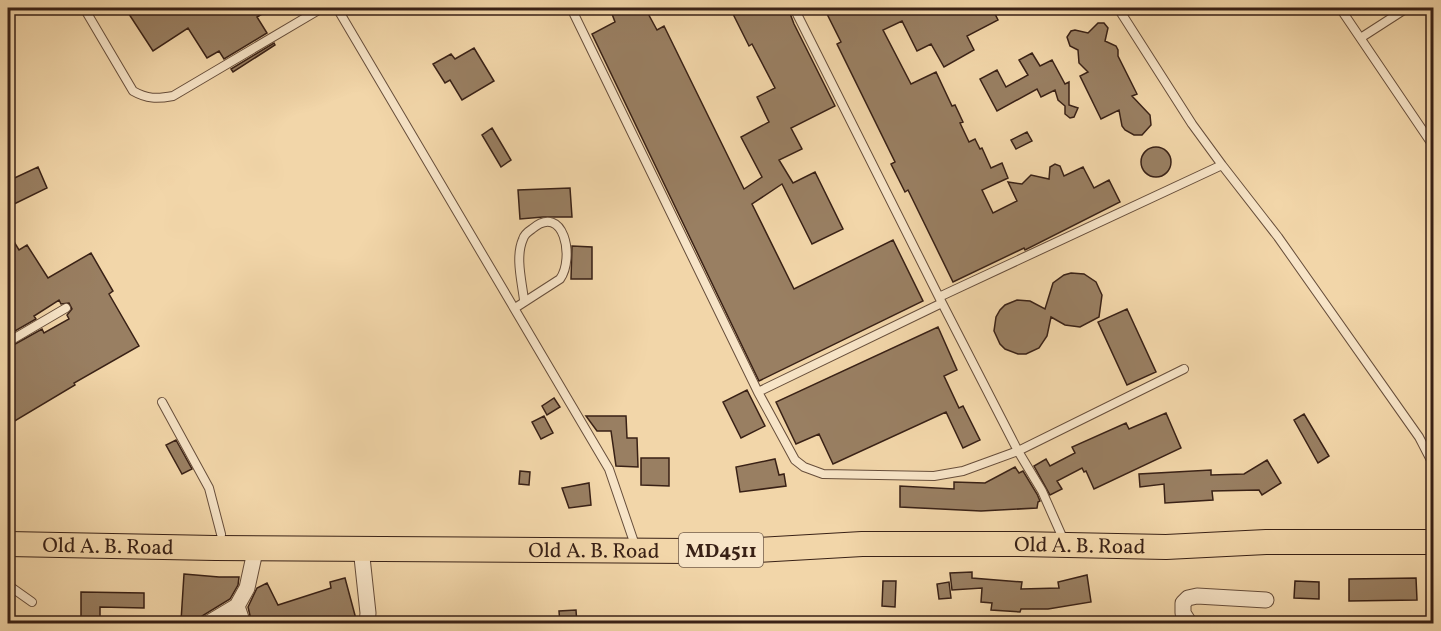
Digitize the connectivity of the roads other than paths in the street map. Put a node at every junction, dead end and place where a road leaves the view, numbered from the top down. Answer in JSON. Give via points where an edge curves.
{"nodes":[{"id":1,"x":84,"y":8,"type":"edge"},
{"id":2,"x":322,"y":8,"type":"edge"},
{"id":3,"x":337,"y":8,"type":"edge"},
{"id":4,"x":581,"y":8,"type":"edge"},
{"id":5,"x":794,"y":8,"type":"edge"},
{"id":6,"x":1118,"y":8,"type":"edge"},
{"id":7,"x":1340,"y":8,"type":"edge"},
{"id":8,"x":1407,"y":8,"type":"edge"},
{"id":9,"x":572,"y":10,"type":"edge"},
{"id":10,"x":1362,"y":37,"type":"junction"},
{"id":11,"x":1434,"y":147,"type":"edge"},
{"id":12,"x":1222,"y":165,"type":"junction"},
{"id":13,"x":524,"y":300,"type":"junction"},
{"id":14,"x":940,"y":300,"type":"junction"},
{"id":15,"x":66,"y":308,"type":"dead end"},
{"id":16,"x":515,"y":308,"type":"junction"},
{"id":17,"x":8,"y":342,"type":"edge"},
{"id":18,"x":1184,"y":369,"type":"dead end"},
{"id":19,"x":758,"y":392,"type":"junction"},
{"id":20,"x":162,"y":402,"type":"dead end"},
{"id":21,"x":1018,"y":451,"type":"junction"},
{"id":22,"x":1434,"y":466,"type":"edge"},
{"id":23,"x":1434,"y":528,"type":"edge"},
{"id":24,"x":8,"y":530,"type":"edge"},
{"id":25,"x":221,"y":534,"type":"junction"},
{"id":26,"x":1061,"y":534,"type":"junction"},
{"id":27,"x":1434,"y":542,"type":"edge"},
{"id":28,"x":8,"y":544,"type":"edge"},
{"id":29,"x":634,"y":544,"type":"junction"},
{"id":30,"x":256,"y":548,"type":"junction"},
{"id":31,"x":361,"y":548,"type":"junction"},
{"id":32,"x":8,"y":585,"type":"edge"},
{"id":33,"x":1266,"y":600,"type":"dead end"},
{"id":34,"x":32,"y":602,"type":"dead end"},
{"id":35,"x":237,"y":606,"type":"junction"},
{"id":36,"x":207,"y":624,"type":"edge"},
{"id":37,"x":243,"y":624,"type":"edge"},
{"id":38,"x":366,"y":624,"type":"edge"},
{"id":39,"x":1190,"y":624,"type":"edge"}],
"edges":[{"from":1,"to":2,"type":"lane","via":[[134,91],[144,98],[156,99],[172,96]]},
{"from":3,"to":16,"type":"lane"},
{"from":4,"to":9,"type":"lane"},
{"from":5,"to":14,"type":"lane"},
{"from":6,"to":12,"type":"lane"},
{"from":7,"to":10,"type":"lane"},
{"from":8,"to":10,"type":"lane"},
{"from":9,"to":19,"type":"lane"},
{"from":10,"to":11,"type":"lane"},
{"from":12,"to":14,"type":"lane"},
{"from":12,"to":22,"type":"lane","via":[[1278,237],[1419,437]]},
{"from":13,"to":13,"type":"lane","via":[[565,272],[565,238],[552,222],[534,226],[523,237],[519,265]]},
{"from":13,"to":16,"type":"lane"},
{"from":14,"to":19,"type":"lane"},
{"from":14,"to":21,"type":"lane"},
{"from":15,"to":17,"type":"lane"},
{"from":16,"to":29,"type":"lane","via":[[609,469]]},
{"from":18,"to":21,"type":"lane"},
{"from":19,"to":21,"type":"lane","via":[[795,460],[824,474],[934,476],[963,471]]},
{"from":20,"to":25,"type":"lane","via":[[209,488]]},
{"from":21,"to":26,"type":"lane"},
{"from":23,"to":26,"type":"main road","name":"Old A. B. Road","number":"MD4511"},
{"from":24,"to":25,"type":"main road","name":"Old A. B. Road","number":"MD4511"},
{"from":25,"to":29,"type":"main road","name":"Old A. B. Road","number":"MD4511"},
{"from":26,"to":29,"type":"main road","name":"Old A. B. Road","number":"MD4511"},
{"from":27,"to":29,"type":"main road","name":"Old A. B. Road","number":"MD4511","via":[[1266,542],[1166,547],[873,544],[757,550]]},
{"from":28,"to":30,"type":"main road","name":"Old A. B. Road","number":"MD4511"},
{"from":29,"to":31,"type":"main road","name":"Old A. B. Road","number":"MD4511"},
{"from":30,"to":31,"type":"main road","name":"Old A. B. Road","number":"MD4511"},
{"from":30,"to":35,"type":"street","via":[[247,588]]},
{"from":31,"to":38,"type":"street"},
{"from":32,"to":34,"type":"lane"},
{"from":33,"to":39,"type":"street","via":[[1188,598],[1183,603],[1183,614]]},
{"from":35,"to":36,"type":"street"},
{"from":35,"to":37,"type":"street"}]}
